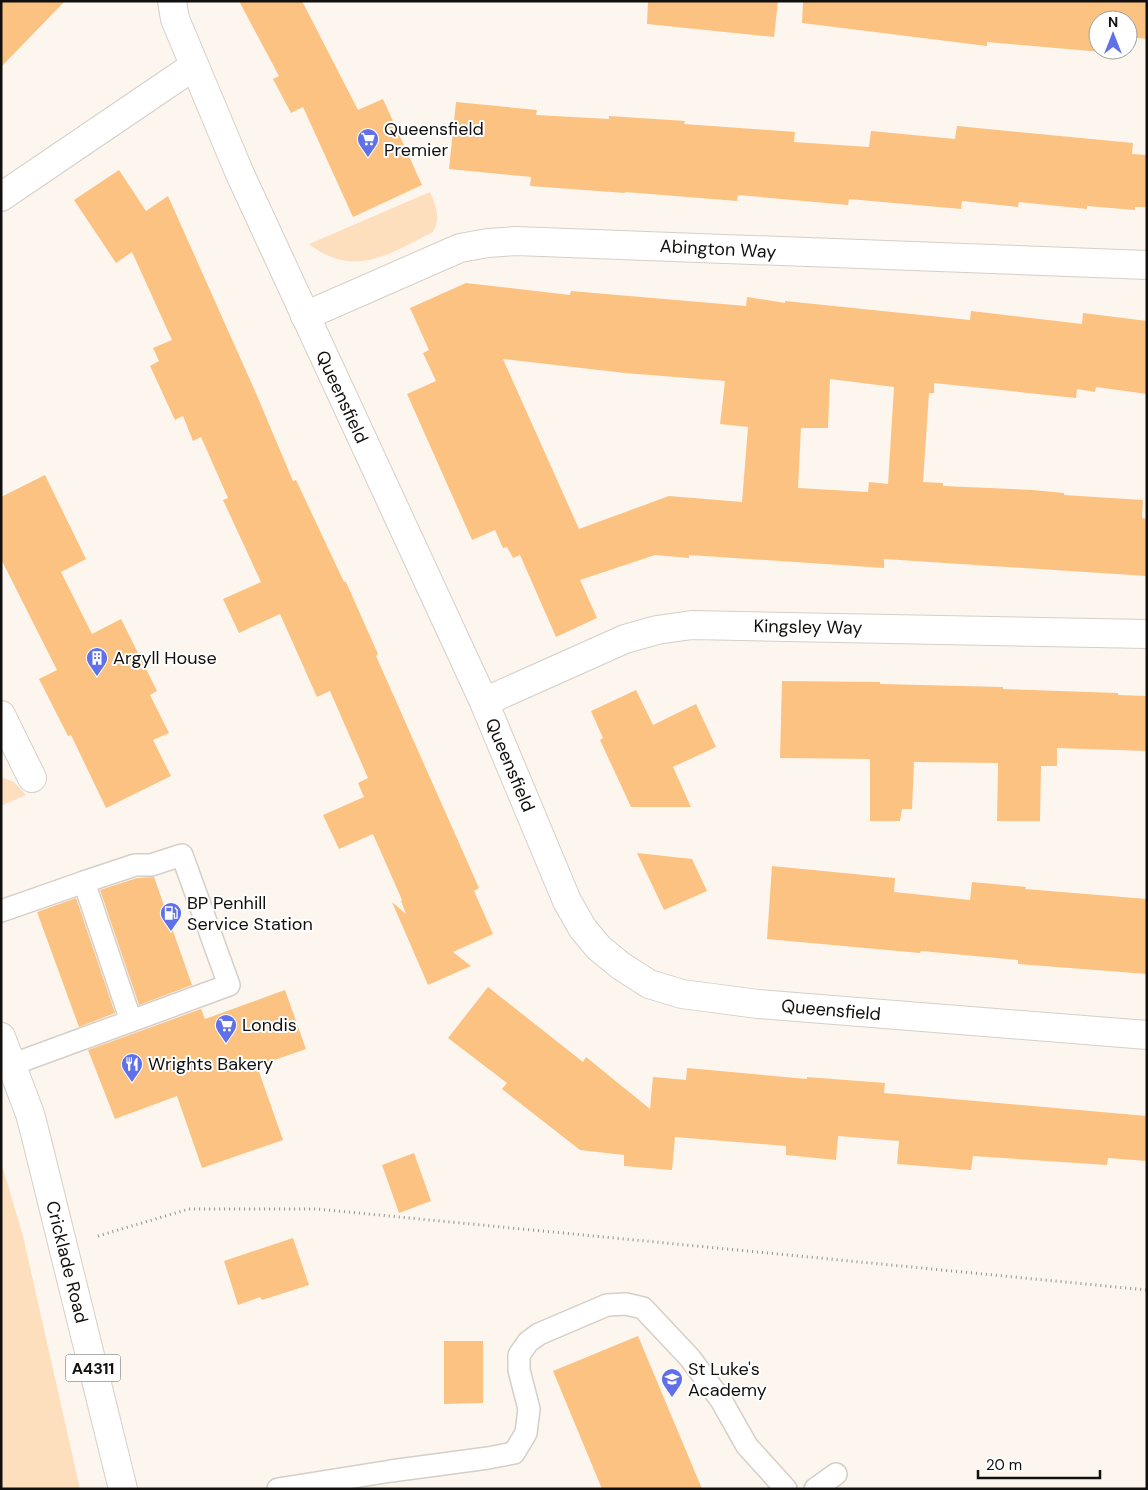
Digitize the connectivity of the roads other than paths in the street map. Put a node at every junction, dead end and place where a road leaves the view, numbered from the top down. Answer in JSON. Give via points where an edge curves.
{"nodes":[{"id":1,"x":172,"y":1,"type":"edge"},
{"id":2,"x":194,"y":66,"type":"junction"},
{"id":3,"x":1,"y":197,"type":"edge"},
{"id":4,"x":1147,"y":265,"type":"edge"},
{"id":5,"x":305,"y":316,"type":"junction"},
{"id":6,"x":1147,"y":634,"type":"edge"},
{"id":7,"x":484,"y":702,"type":"junction"},
{"id":8,"x":1,"y":715,"type":"edge"},
{"id":9,"x":8,"y":747,"type":"edge"},
{"id":10,"x":32,"y":778,"type":"dead end"},
{"id":11,"x":84,"y":882,"type":"junction"},
{"id":12,"x":1,"y":911,"type":"edge"},
{"id":13,"x":131,"y":1021,"type":"junction"},
{"id":14,"x":1147,"y":1035,"type":"edge"},
{"id":15,"x":1,"y":1037,"type":"edge"},
{"id":16,"x":11,"y":1065,"type":"junction"},
{"id":17,"x":836,"y":1474,"type":"dead end"},
{"id":18,"x":284,"y":1488,"type":"edge"},
{"id":19,"x":123,"y":1489,"type":"edge"},
{"id":20,"x":786,"y":1489,"type":"edge"},
{"id":21,"x":815,"y":1489,"type":"edge"}],
"edges":[{"from":1,"to":2,"type":"street","name":"Queensfield","via":[[175,19]]},
{"from":2,"to":3,"type":"street"},
{"from":2,"to":5,"type":"street","name":"Queensfield"},
{"from":4,"to":5,"type":"street","name":"Abington Way","via":[[516,241],[460,248]]},
{"from":5,"to":7,"type":"street","name":"Queensfield"},
{"from":6,"to":7,"type":"street","name":"Kingsley Way","via":[[692,625],[625,639]]},
{"from":7,"to":14,"type":"street","name":"Queensfield","via":[[582,930],[621,966],[649,984],[682,994],[758,1004]]},
{"from":8,"to":9,"type":"street"},
{"from":9,"to":10,"type":"street"},
{"from":11,"to":12,"type":"lane"},
{"from":11,"to":13,"type":"lane"},
{"from":11,"to":13,"type":"lane","via":[[135,865],[151,866],[182,855],[229,985]]},
{"from":13,"to":16,"type":"lane"},
{"from":15,"to":16,"type":"street","name":"Cricklade Road","number":"A4311"},
{"from":16,"to":19,"type":"street","name":"Cricklade Road","number":"A4311","via":[[30,1114]]},
{"from":17,"to":21,"type":"lane"},
{"from":18,"to":20,"type":"lane","via":[[514,1453],[526,1433],[529,1409],[519,1370],[519,1355],[528,1342],[539,1334],[607,1305],[626,1304],[643,1308],[690,1358],[721,1400],[747,1446]]}]}
